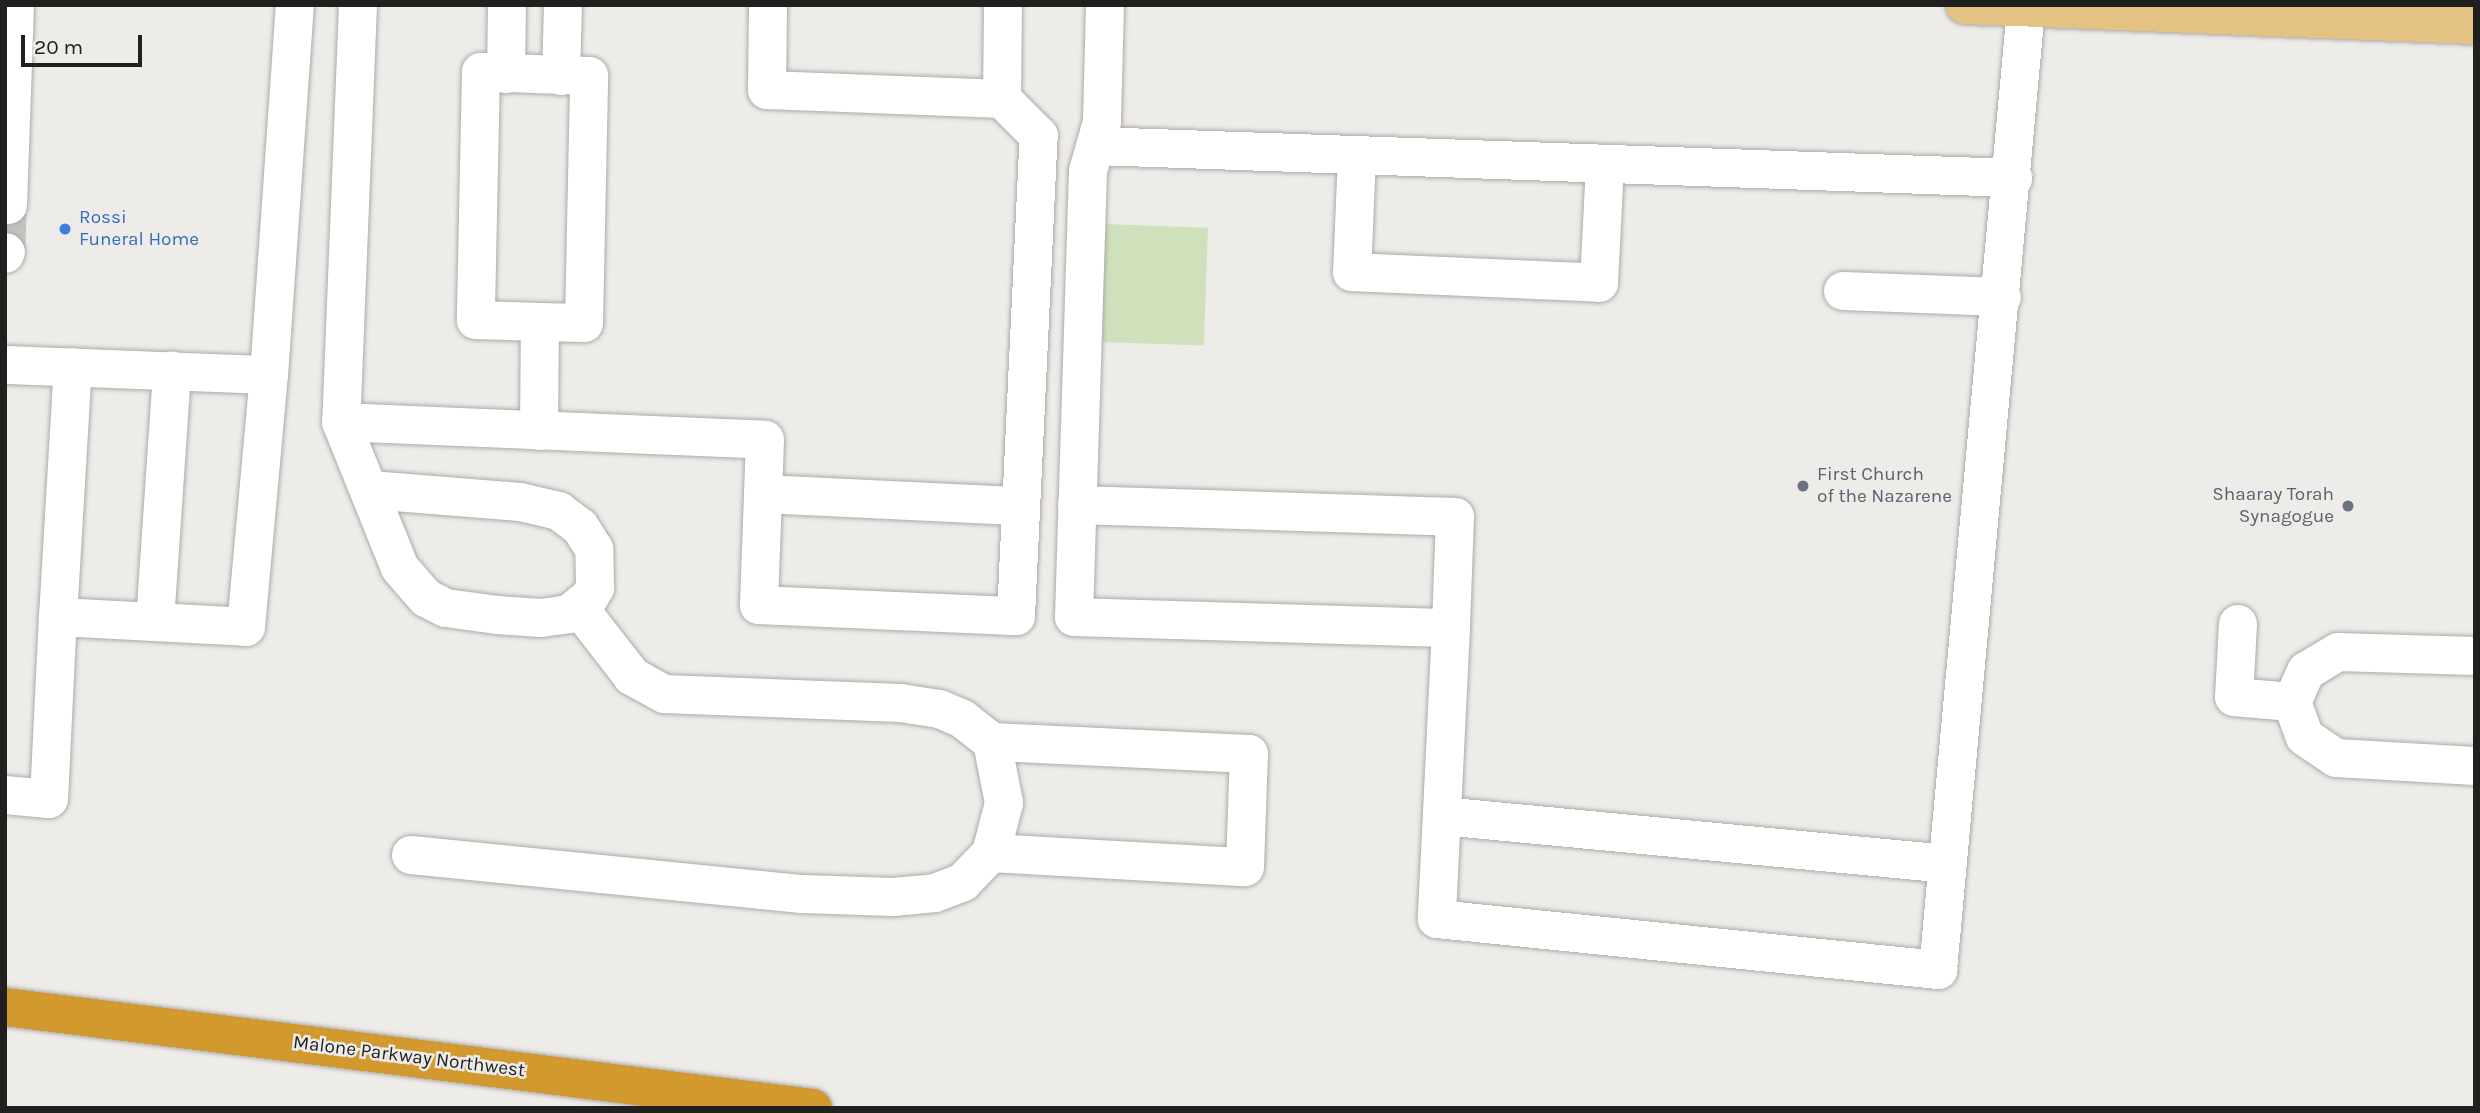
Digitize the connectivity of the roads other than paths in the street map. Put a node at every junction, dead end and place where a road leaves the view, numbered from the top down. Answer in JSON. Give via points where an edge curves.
{"nodes":[{"id":1,"x":15,"y":5,"type":"edge"},
{"id":2,"x":295,"y":5,"type":"edge"},
{"id":3,"x":358,"y":5,"type":"edge"},
{"id":4,"x":508,"y":5,"type":"edge"},
{"id":5,"x":563,"y":5,"type":"edge"},
{"id":6,"x":768,"y":5,"type":"edge"},
{"id":7,"x":1003,"y":5,"type":"edge"},
{"id":8,"x":1105,"y":5,"type":"edge"},
{"id":9,"x":1965,"y":5,"type":"edge"},
{"id":10,"x":2026,"y":9,"type":"junction"},
{"id":11,"x":2475,"y":25,"type":"edge"},
{"id":12,"x":506,"y":74,"type":"junction"},
{"id":13,"x":561,"y":76,"type":"junction"},
{"id":14,"x":1002,"y":99,"type":"junction"},
{"id":15,"x":8,"y":111,"type":"edge"},
{"id":16,"x":1096,"y":146,"type":"junction"},
{"id":17,"x":1357,"y":155,"type":"junction"},
{"id":18,"x":1605,"y":164,"type":"junction"},
{"id":19,"x":2013,"y":178,"type":"junction"},
{"id":20,"x":8,"y":205,"type":"dead end"},
{"id":21,"x":1843,"y":291,"type":"dead end"},
{"id":22,"x":2002,"y":298,"type":"junction"},
{"id":23,"x":540,"y":322,"type":"junction"},
{"id":24,"x":5,"y":365,"type":"edge"},
{"id":25,"x":73,"y":367,"type":"junction"},
{"id":26,"x":172,"y":371,"type":"junction"},
{"id":27,"x":270,"y":375,"type":"junction"},
{"id":28,"x":341,"y":422,"type":"junction"},
{"id":29,"x":539,"y":431,"type":"junction"},
{"id":30,"x":369,"y":490,"type":"junction"},
{"id":31,"x":763,"y":494,"type":"junction"},
{"id":32,"x":1077,"y":505,"type":"junction"},
{"id":33,"x":1021,"y":506,"type":"junction"},
{"id":34,"x":579,"y":608,"type":"junction"},
{"id":35,"x":58,"y":617,"type":"junction"},
{"id":36,"x":155,"y":622,"type":"junction"},
{"id":37,"x":2238,"y":624,"type":"dead end"},
{"id":38,"x":1451,"y":628,"type":"junction"},
{"id":39,"x":2475,"y":656,"type":"edge"},
{"id":40,"x":2292,"y":702,"type":"junction"},
{"id":41,"x":992,"y":741,"type":"junction"},
{"id":42,"x":2475,"y":766,"type":"edge"},
{"id":43,"x":5,"y":795,"type":"edge"},
{"id":44,"x":1442,"y":816,"type":"junction"},
{"id":45,"x":991,"y":853,"type":"junction"},
{"id":46,"x":411,"y":855,"type":"dead end"},
{"id":47,"x":1948,"y":864,"type":"junction"},
{"id":48,"x":5,"y":1007,"type":"edge"},
{"id":49,"x":813,"y":1108,"type":"edge"}],
"edges":[{"from":1,"to":15,"type":"lane"},
{"from":2,"to":27,"type":"lane"},
{"from":3,"to":28,"type":"lane"},
{"from":4,"to":12,"type":"lane"},
{"from":5,"to":13,"type":"lane"},
{"from":6,"to":14,"type":"lane","via":[[766,90]]},
{"from":7,"to":14,"type":"lane"},
{"from":8,"to":16,"type":"lane","via":[[1102,122]]},
{"from":9,"to":10,"type":"main road"},
{"from":10,"to":11,"type":"main road"},
{"from":10,"to":19,"type":"lane"},
{"from":12,"to":13,"type":"lane"},
{"from":12,"to":23,"type":"lane","via":[[481,72],[476,320]]},
{"from":13,"to":23,"type":"lane","via":[[589,76],[584,323]]},
{"from":14,"to":33,"type":"lane","via":[[1039,135]]},
{"from":15,"to":20,"type":"lane"},
{"from":16,"to":17,"type":"lane"},
{"from":16,"to":32,"type":"lane","via":[[1088,171]]},
{"from":17,"to":18,"type":"lane"},
{"from":17,"to":18,"type":"lane","via":[[1352,272],[1599,283]]},
{"from":18,"to":19,"type":"lane"},
{"from":19,"to":22,"type":"lane"},
{"from":21,"to":22,"type":"lane"},
{"from":22,"to":47,"type":"lane"},
{"from":23,"to":29,"type":"lane"},
{"from":24,"to":25,"type":"lane"},
{"from":25,"to":26,"type":"lane"},
{"from":25,"to":35,"type":"lane"},
{"from":26,"to":27,"type":"lane"},
{"from":26,"to":36,"type":"lane"},
{"from":27,"to":36,"type":"lane","via":[[246,627]]},
{"from":28,"to":29,"type":"lane"},
{"from":28,"to":30,"type":"lane"},
{"from":29,"to":31,"type":"lane","via":[[765,440]]},
{"from":30,"to":34,"type":"lane","via":[[400,568],[426,598],[456,610],[507,616],[556,617]]},
{"from":30,"to":34,"type":"lane","via":[[520,502],[559,511],[587,537],[597,562],[595,588]]},
{"from":31,"to":33,"type":"lane"},
{"from":31,"to":33,"type":"lane","via":[[759,605],[1016,616]]},
{"from":32,"to":38,"type":"lane","via":[[1074,617]]},
{"from":32,"to":38,"type":"lane","via":[[1455,517]]},
{"from":34,"to":41,"type":"lane","via":[[632,676],[654,691],[913,705],[963,719]]},
{"from":35,"to":36,"type":"lane"},
{"from":35,"to":43,"type":"lane","via":[[49,799]]},
{"from":37,"to":40,"type":"lane","via":[[2234,697]]},
{"from":38,"to":44,"type":"lane"},
{"from":39,"to":40,"type":"lane","via":[[2338,652],[2306,671]]},
{"from":40,"to":42,"type":"lane","via":[[2305,737],[2336,758]]},
{"from":41,"to":45,"type":"lane","via":[[1004,803]]},
{"from":41,"to":45,"type":"lane","via":[[1249,754],[1245,867]]},
{"from":44,"to":47,"type":"lane"},
{"from":44,"to":47,"type":"lane","via":[[1437,919],[1938,970]]},
{"from":45,"to":46,"type":"lane","via":[[963,882],[935,893],[893,897],[802,894]]},
{"from":48,"to":49,"type":"highway","name":"Malone Parkway Northwest"}]}
